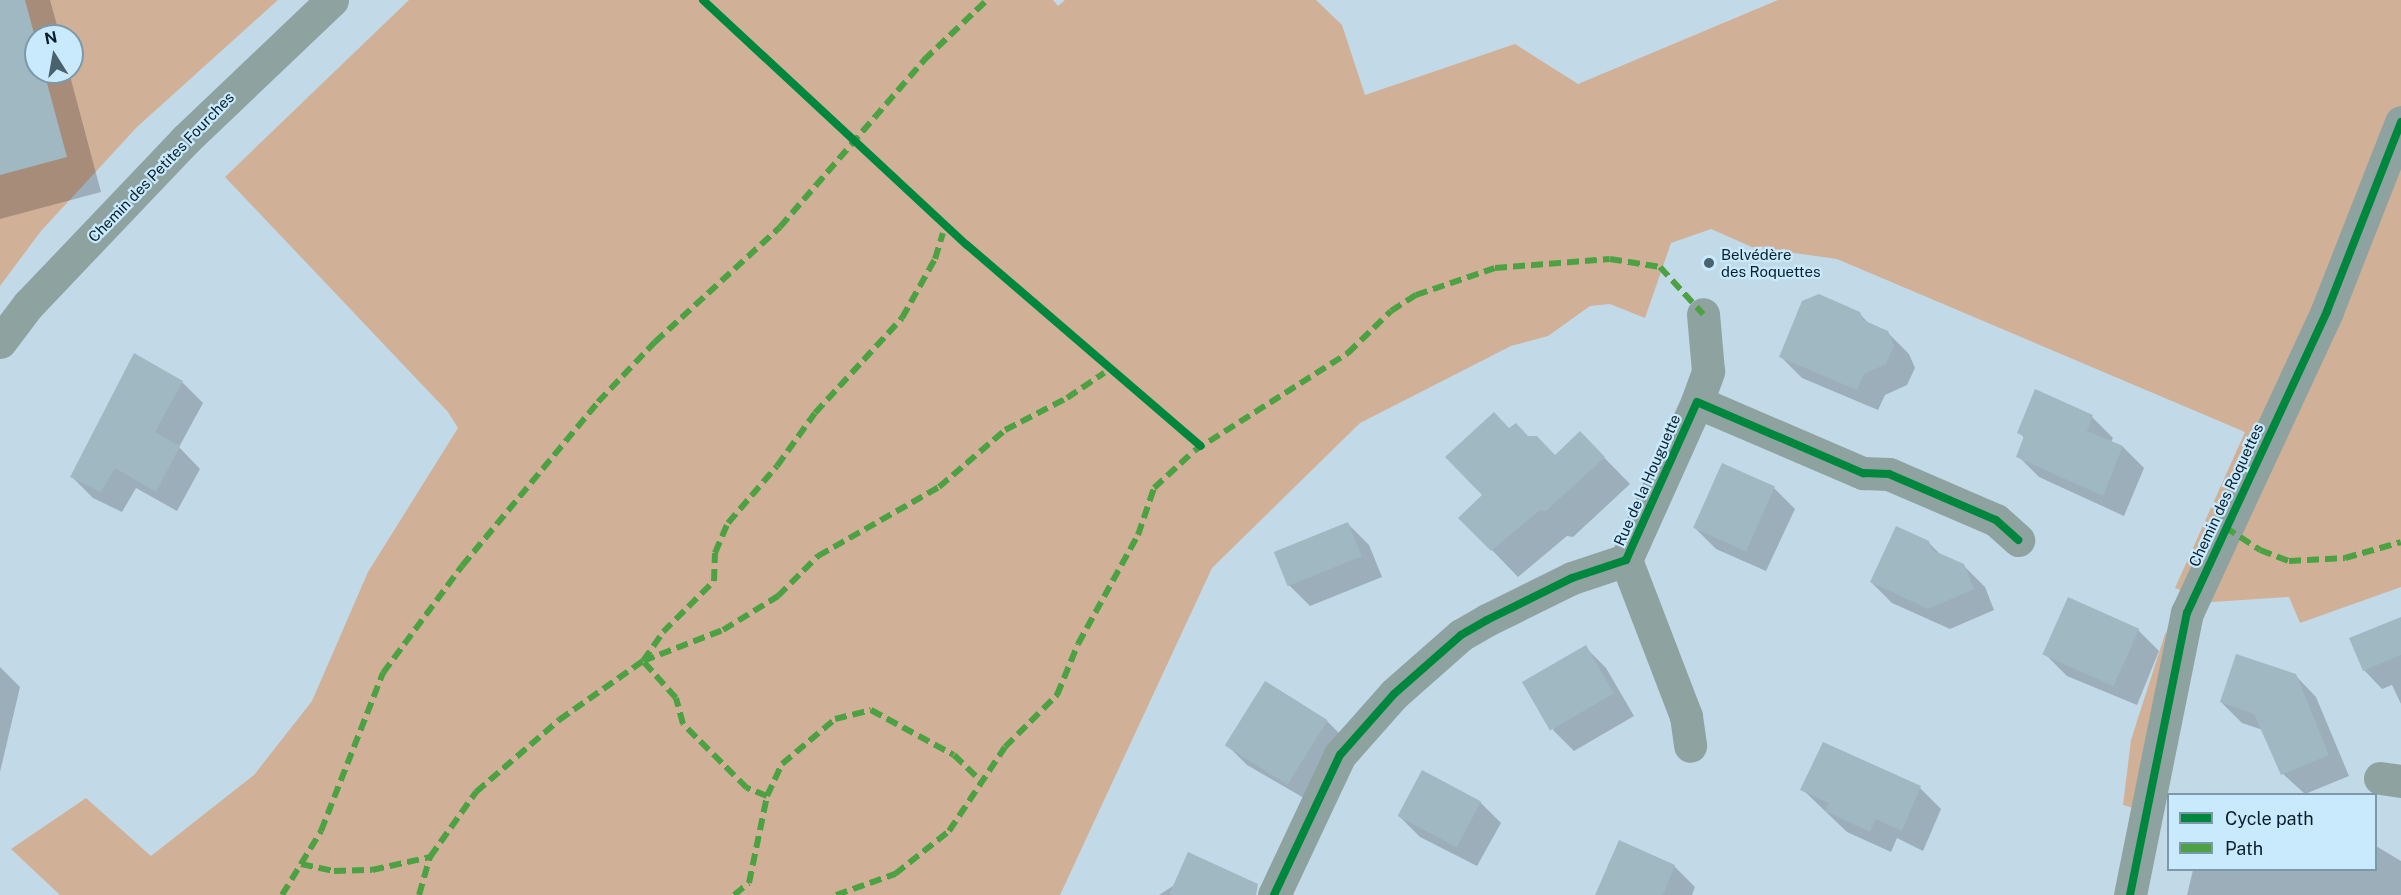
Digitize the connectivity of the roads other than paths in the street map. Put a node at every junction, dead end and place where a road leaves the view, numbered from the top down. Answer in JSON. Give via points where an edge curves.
{"nodes":[{"id":1,"x":332,"y":0,"type":"edge"},
{"id":2,"x":2401,"y":122,"type":"edge"},
{"id":3,"x":1703,"y":314,"type":"dead end"},
{"id":4,"x":0,"y":342,"type":"edge"},
{"id":5,"x":1697,"y":402,"type":"junction"},
{"id":6,"x":2018,"y":540,"type":"dead end"},
{"id":7,"x":1626,"y":560,"type":"junction"},
{"id":8,"x":1690,"y":746,"type":"dead end"},
{"id":9,"x":1274,"y":895,"type":"edge"},
{"id":10,"x":2130,"y":895,"type":"edge"}],
"edges":[{"from":1,"to":4,"type":"street","name":"Chemin des Petites Fourches","via":[[185,141],[28,305]]},
{"from":2,"to":10,"type":"street","name":"Chemin des Roquettes","via":[[2327,311],[2187,613]]},
{"from":3,"to":5,"type":"street","via":[[1708,371]]},
{"from":5,"to":6,"type":"street","name":"Rue de la Houguette","via":[[1863,473],[1889,474],[1996,520]]},
{"from":5,"to":7,"type":"street","name":"Rue de la Houguette"},
{"from":7,"to":8,"type":"street","name":"Rue de la Houguette","via":[[1686,716]]},
{"from":7,"to":9,"type":"street","name":"Rue de la Houguette","via":[[1572,578],[1461,635],[1394,694],[1340,755]]}]}
